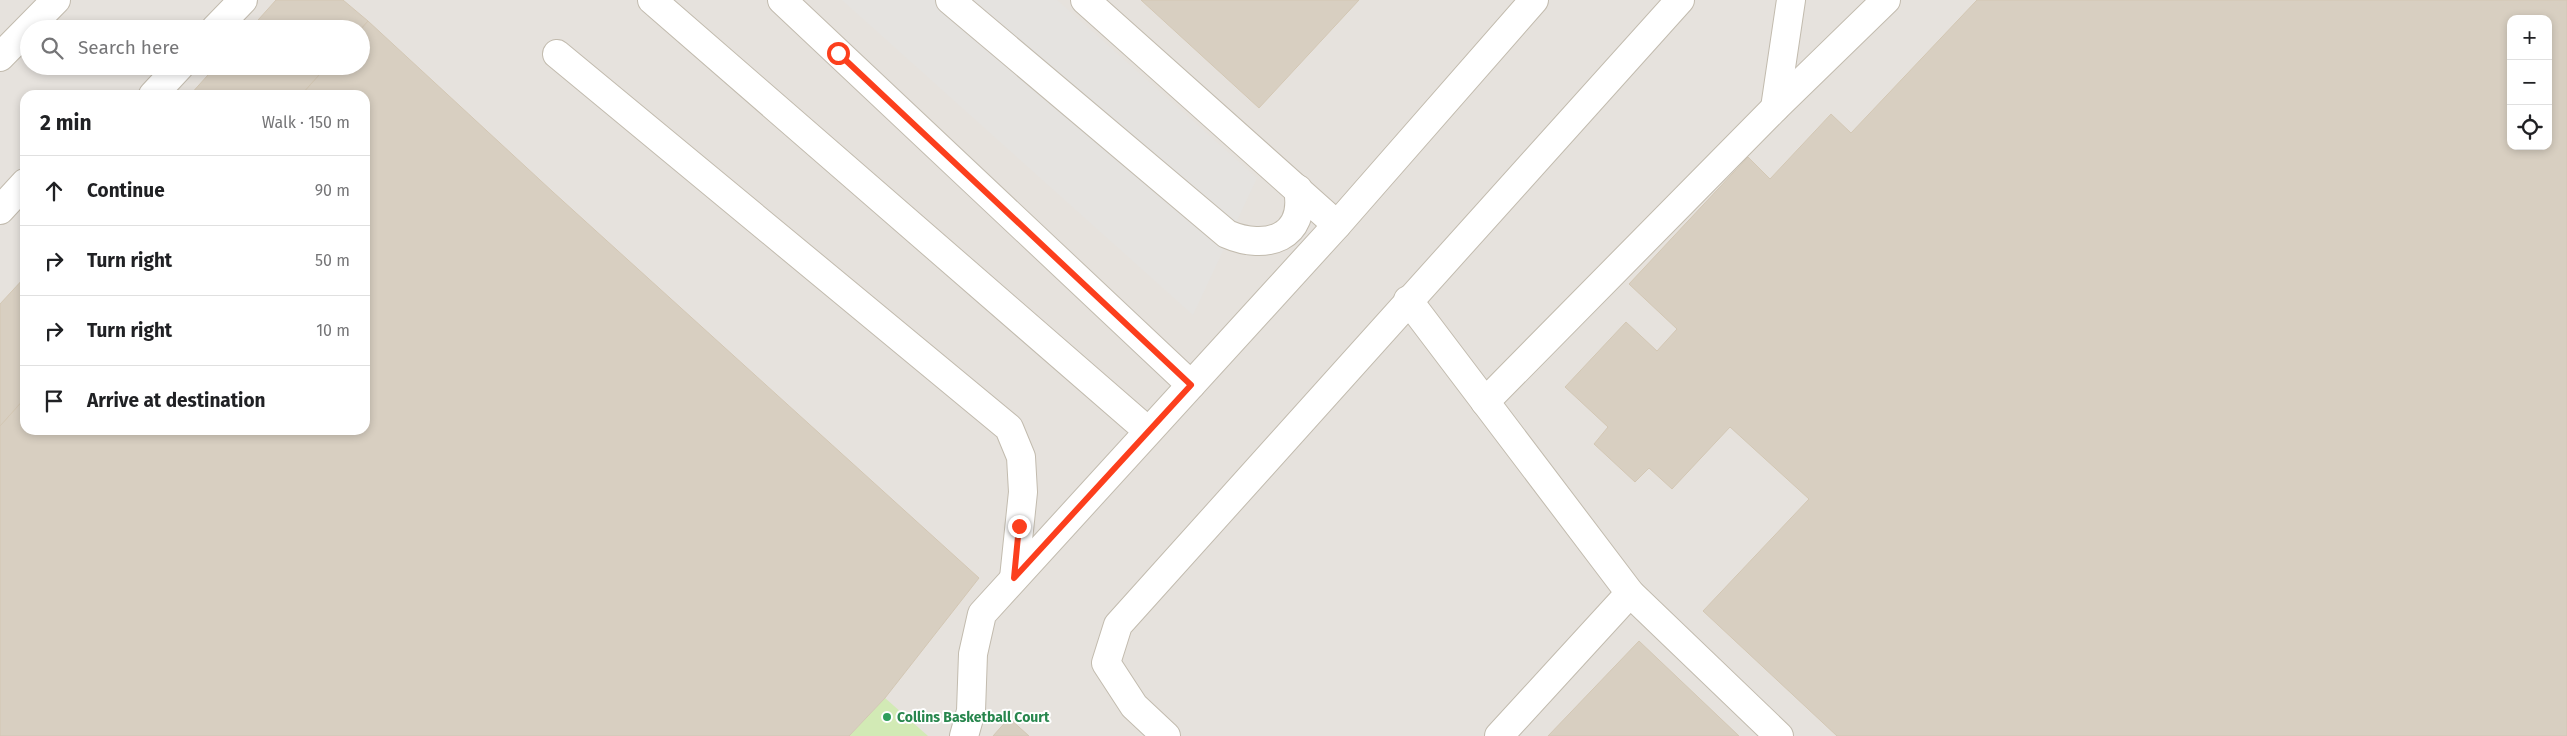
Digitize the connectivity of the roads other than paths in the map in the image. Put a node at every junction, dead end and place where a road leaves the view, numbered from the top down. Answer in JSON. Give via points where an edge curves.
{"nodes":[{"id":1,"x":56,"y":0,"type":"edge"},
{"id":2,"x":243,"y":0,"type":"edge"},
{"id":3,"x":652,"y":0,"type":"edge"},
{"id":4,"x":782,"y":0,"type":"edge"},
{"id":5,"x":950,"y":0,"type":"edge"},
{"id":6,"x":1085,"y":0,"type":"edge"},
{"id":7,"x":1534,"y":0,"type":"edge"},
{"id":8,"x":1680,"y":0,"type":"edge"},
{"id":9,"x":1791,"y":0,"type":"edge"},
{"id":10,"x":1886,"y":0,"type":"edge"},
{"id":11,"x":36,"y":20,"type":"edge"},
{"id":12,"x":224,"y":20,"type":"edge"},
{"id":13,"x":20,"y":37,"type":"edge"},
{"id":14,"x":557,"y":54,"type":"dead end"},
{"id":15,"x":0,"y":57,"type":"edge"},
{"id":16,"x":172,"y":75,"type":"edge"},
{"id":17,"x":158,"y":90,"type":"edge"},
{"id":18,"x":1776,"y":108,"type":"junction"},
{"id":19,"x":20,"y":188,"type":"edge"},
{"id":20,"x":1298,"y":189,"type":"junction"},
{"id":21,"x":0,"y":210,"type":"edge"},
{"id":22,"x":1337,"y":225,"type":"junction"},
{"id":23,"x":1408,"y":300,"type":"junction"},
{"id":24,"x":1191,"y":385,"type":"junction"},
{"id":25,"x":1485,"y":402,"type":"junction"},
{"id":26,"x":1148,"y":430,"type":"junction"},
{"id":27,"x":1014,"y":578,"type":"junction"},
{"id":28,"x":1630,"y":593,"type":"junction"},
{"id":29,"x":964,"y":736,"type":"edge"},
{"id":30,"x":1166,"y":736,"type":"edge"},
{"id":31,"x":1499,"y":736,"type":"edge"},
{"id":32,"x":1779,"y":736,"type":"edge"}],
"edges":[{"from":1,"to":11,"type":"street"},
{"from":2,"to":12,"type":"street"},
{"from":3,"to":26,"type":"street"},
{"from":4,"to":24,"type":"street"},
{"from":5,"to":20,"type":"street","via":[[1227,234],[1248,241],[1274,241],[1287,232],[1297,217],[1301,204]]},
{"from":6,"to":20,"type":"street"},
{"from":7,"to":22,"type":"street"},
{"from":8,"to":23,"type":"street"},
{"from":9,"to":18,"type":"street"},
{"from":10,"to":18,"type":"street"},
{"from":13,"to":15,"type":"street"},
{"from":14,"to":27,"type":"street","via":[[1009,428],[1021,456],[1023,492]]},
{"from":16,"to":17,"type":"street"},
{"from":18,"to":25,"type":"street"},
{"from":19,"to":21,"type":"street"},
{"from":20,"to":22,"type":"street"},
{"from":22,"to":24,"type":"street"},
{"from":23,"to":25,"type":"street"},
{"from":23,"to":30,"type":"street","via":[[1118,625],[1106,663],[1134,706]]},
{"from":24,"to":26,"type":"street"},
{"from":25,"to":28,"type":"street"},
{"from":26,"to":27,"type":"street"},
{"from":27,"to":29,"type":"street","via":[[982,614],[972,654],[970,711]]},
{"from":28,"to":31,"type":"street"},
{"from":28,"to":32,"type":"street"}]}
